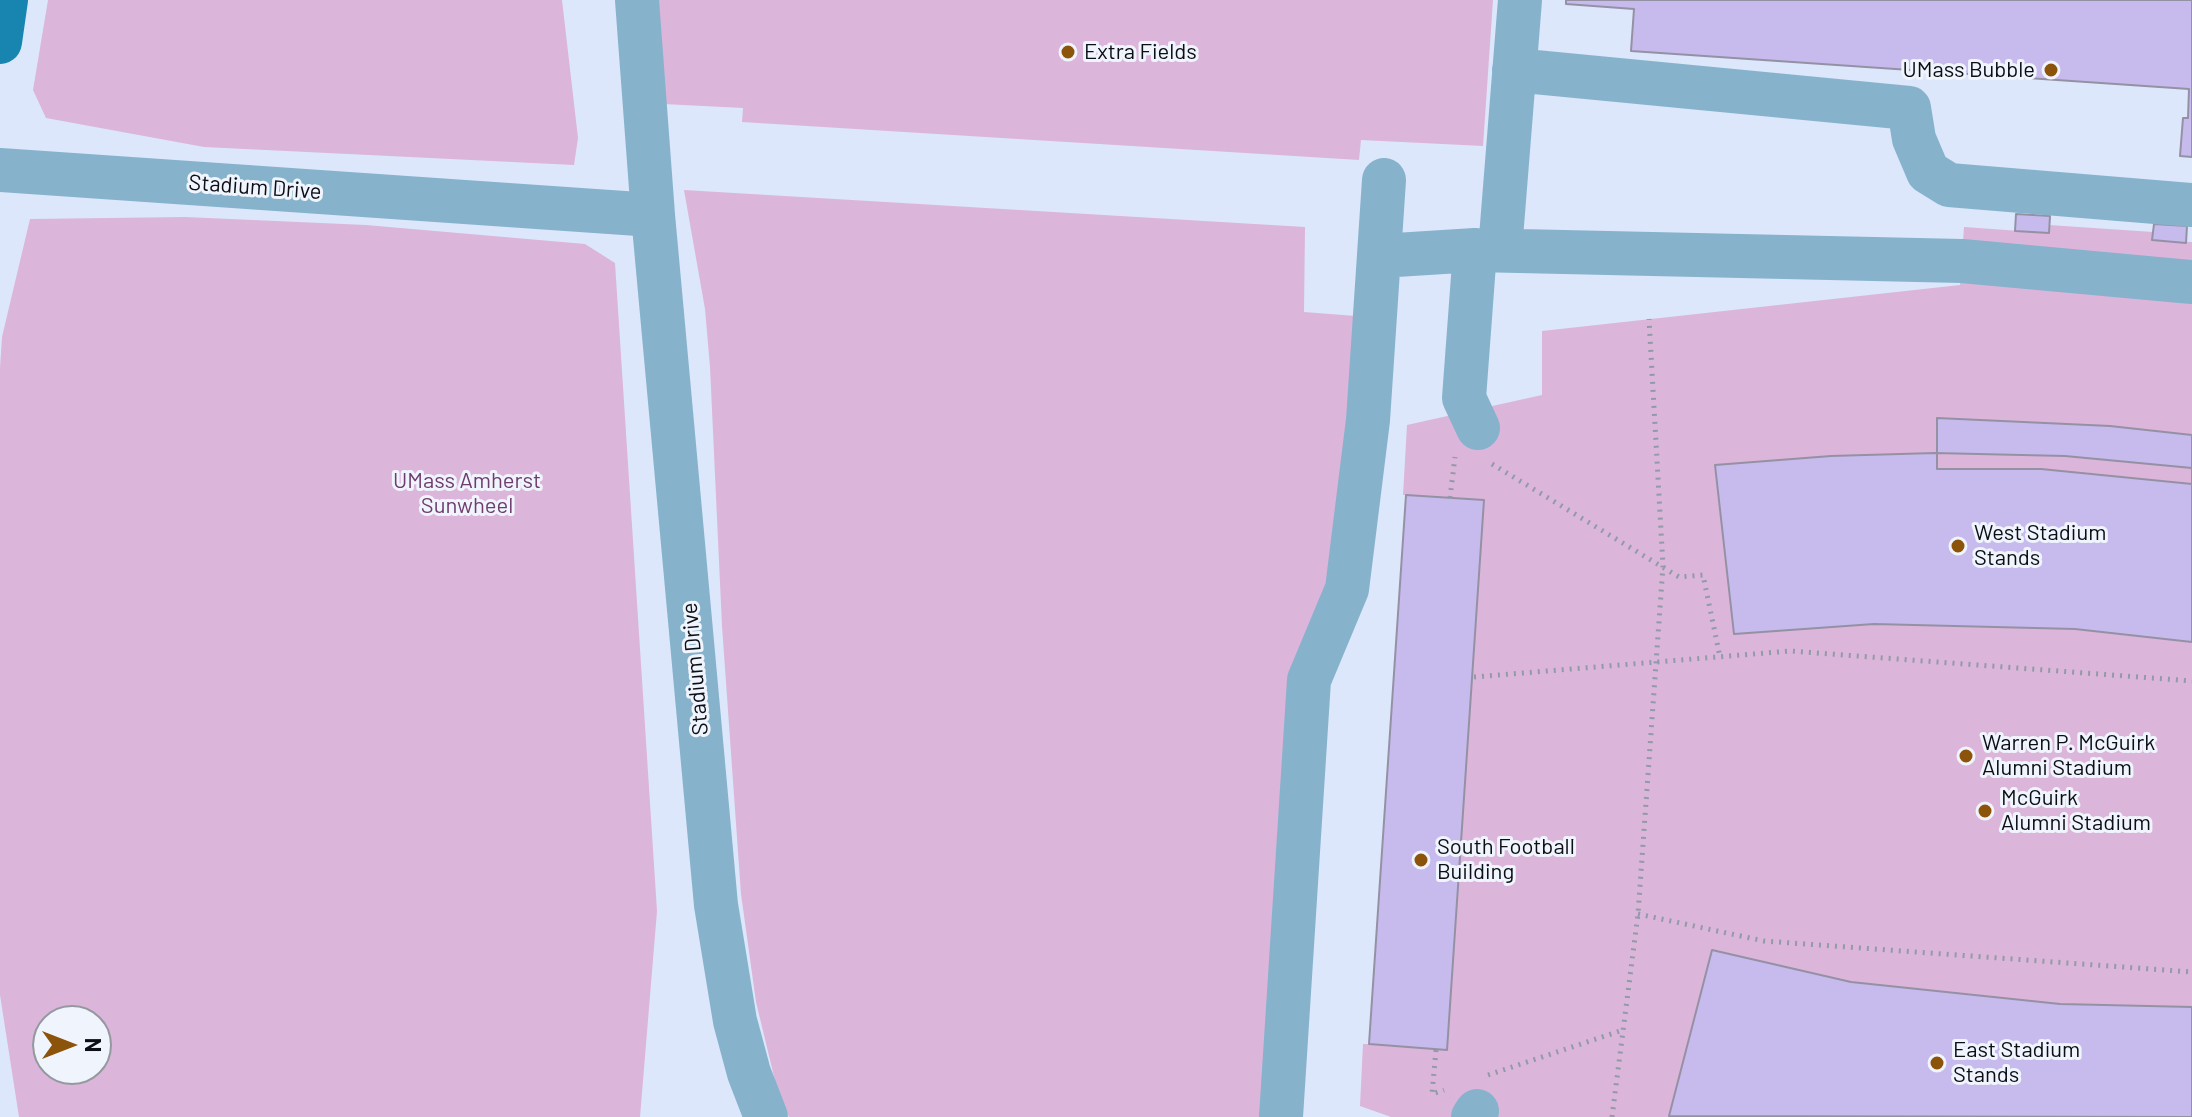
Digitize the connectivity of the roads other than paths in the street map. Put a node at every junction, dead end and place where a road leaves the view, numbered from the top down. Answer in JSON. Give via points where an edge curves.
{"nodes":[{"id":1,"x":6,"y":0,"type":"edge"},
{"id":2,"x":637,"y":0,"type":"edge"},
{"id":3,"x":1520,"y":0,"type":"edge"},
{"id":4,"x":0,"y":42,"type":"edge"},
{"id":5,"x":1514,"y":70,"type":"junction"},
{"id":6,"x":0,"y":170,"type":"edge"},
{"id":7,"x":1384,"y":180,"type":"dead end"},
{"id":8,"x":2192,"y":205,"type":"edge"},
{"id":9,"x":653,"y":215,"type":"junction"},
{"id":10,"x":1488,"y":250,"type":"junction"},
{"id":11,"x":1380,"y":256,"type":"junction"},
{"id":12,"x":2192,"y":282,"type":"edge"},
{"id":13,"x":1476,"y":448,"type":"road end"},
{"id":14,"x":766,"y":1117,"type":"edge"},
{"id":15,"x":1281,"y":1117,"type":"edge"}],
"edges":[{"from":1,"to":4,"type":"main road"},
{"from":2,"to":9,"type":"street","name":"Stadium Drive"},
{"from":3,"to":5,"type":"street"},
{"from":5,"to":8,"type":"street","via":[[1909,108],[1914,139],[1928,172],[1949,185]]},
{"from":5,"to":10,"type":"street"},
{"from":6,"to":9,"type":"street","name":"Stadium Drive"},
{"from":7,"to":11,"type":"street"},
{"from":9,"to":14,"type":"street","name":"Stadium Drive","via":[[716,905],[735,1021]]},
{"from":10,"to":11,"type":"street"},
{"from":10,"to":12,"type":"street","via":[[1962,261]]},
{"from":10,"to":13,"type":"street","via":[[1464,398]]},
{"from":11,"to":15,"type":"street","via":[[1368,420],[1347,589],[1309,680]]}]}
